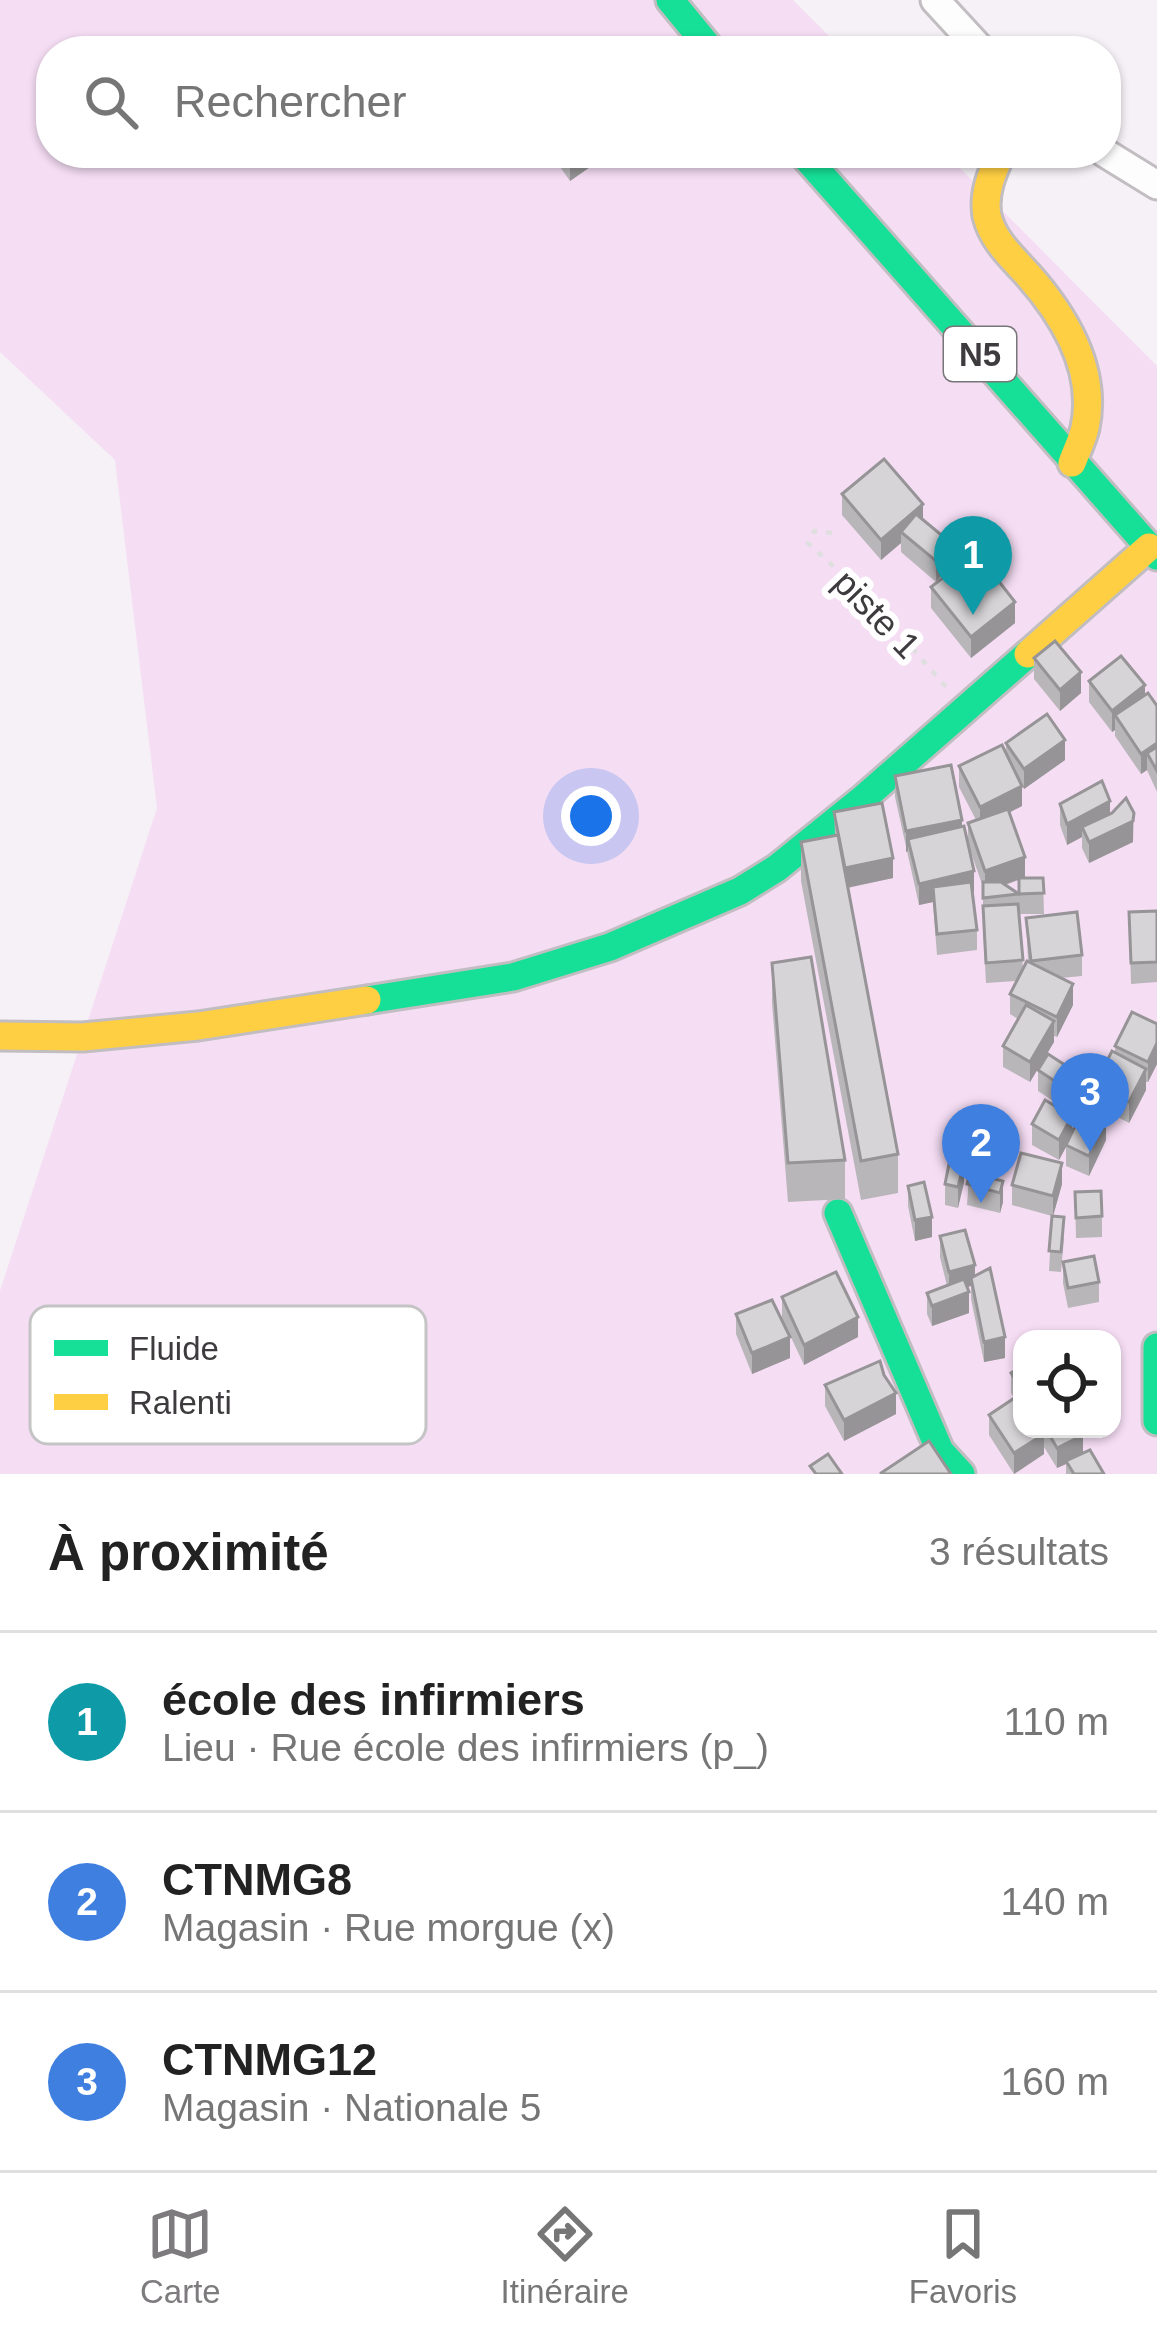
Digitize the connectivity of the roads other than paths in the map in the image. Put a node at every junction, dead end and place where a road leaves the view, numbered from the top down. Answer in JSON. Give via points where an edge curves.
{"nodes":[{"id":1,"x":670,"y":0,"type":"edge"},
{"id":2,"x":935,"y":0,"type":"edge"},
{"id":3,"x":700,"y":36,"type":"edge"},
{"id":4,"x":968,"y":36,"type":"edge"},
{"id":5,"x":1121,"y":163,"type":"edge"},
{"id":6,"x":815,"y":168,"type":"edge"},
{"id":7,"x":994,"y":168,"type":"edge"},
{"id":8,"x":1157,"y":185,"type":"edge"},
{"id":9,"x":1072,"y":464,"type":"junction"},
{"id":10,"x":1153,"y":552,"type":"edge"},
{"id":11,"x":0,"y":1036,"type":"edge"},
{"id":12,"x":838,"y":1214,"type":"dead end"},
{"id":13,"x":1157,"y":1347,"type":"edge"},
{"id":14,"x":1157,"y":1420,"type":"edge"},
{"id":15,"x":961,"y":1474,"type":"edge"}],
"edges":[{"from":1,"to":3,"type":"main road"},
{"from":2,"to":4,"type":"street"},
{"from":5,"to":8,"type":"street"},
{"from":6,"to":9,"type":"main road","number":"N5"},
{"from":7,"to":9,"type":"main road","via":[[986,207],[991,230],[1077,346],[1086,427]]},
{"from":9,"to":10,"type":"main road","number":"N5"},
{"from":10,"to":11,"type":"main road","via":[[777,868],[721,901],[513,977],[198,1026]]},
{"from":12,"to":15,"type":"main road","via":[[940,1451]]},
{"from":13,"to":14,"type":"main road"}]}
